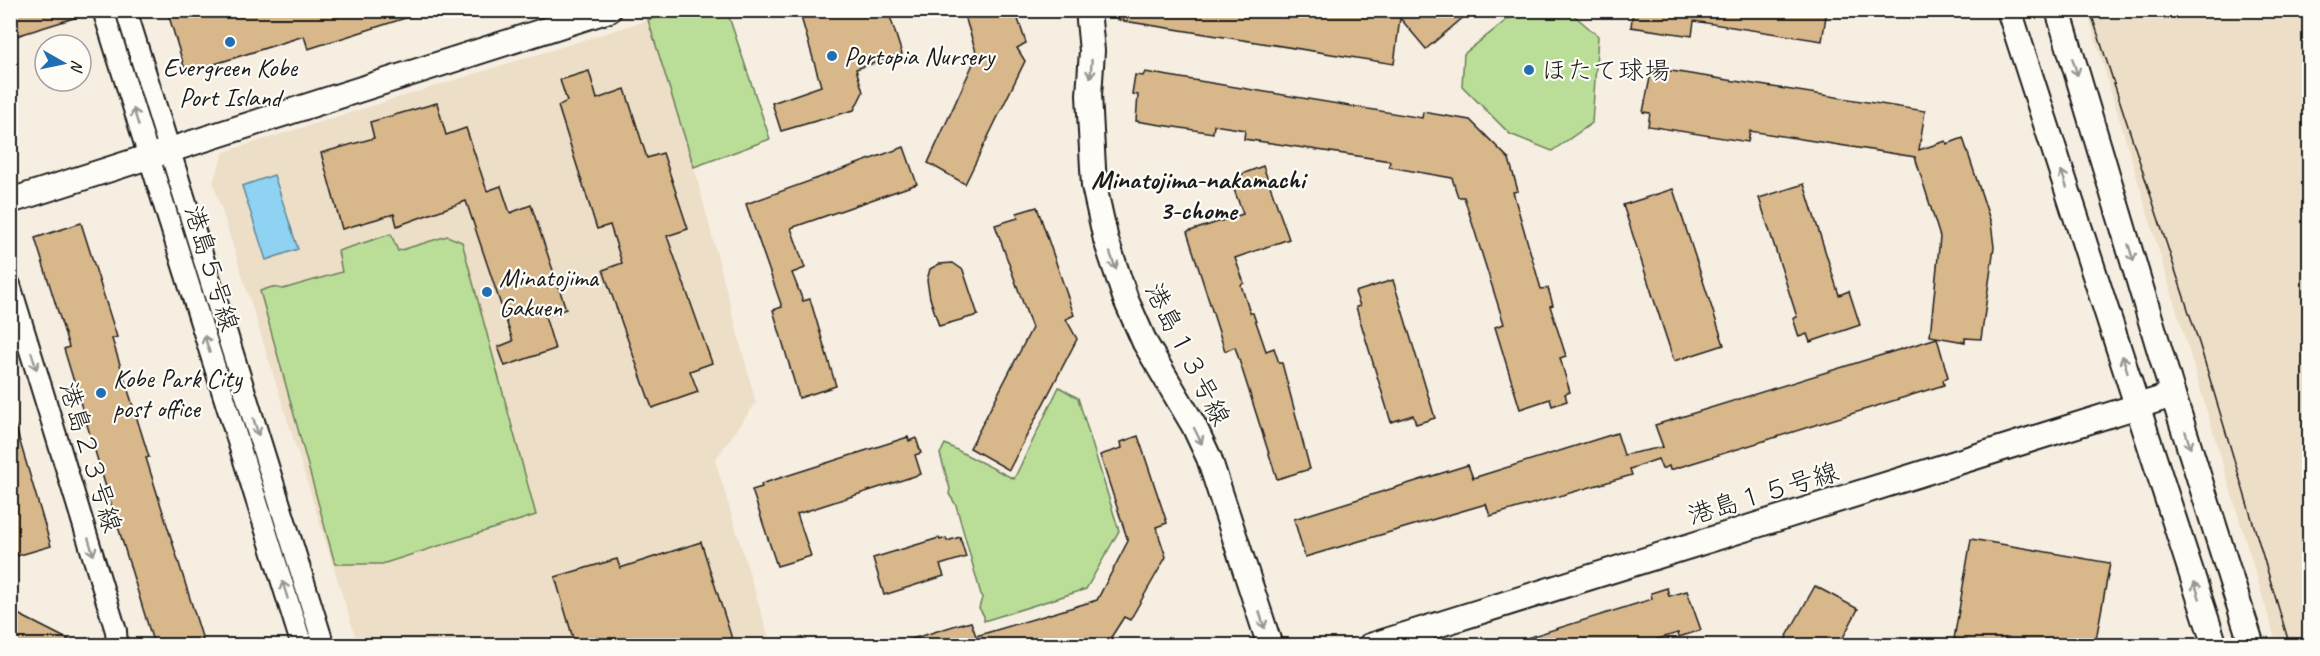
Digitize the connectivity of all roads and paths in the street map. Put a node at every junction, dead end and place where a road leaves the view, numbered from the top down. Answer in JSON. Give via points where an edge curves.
{"nodes":[{"id":1,"x":103,"y":10,"type":"edge"},
{"id":2,"x":126,"y":10,"type":"edge"},
{"id":3,"x":609,"y":10,"type":"edge"},
{"id":4,"x":1088,"y":10,"type":"edge"},
{"id":5,"x":2009,"y":10,"type":"edge"},
{"id":6,"x":2058,"y":10,"type":"edge"},
{"id":7,"x":159,"y":152,"type":"junction"},
{"id":8,"x":10,"y":201,"type":"edge"},
{"id":9,"x":10,"y":285,"type":"edge"},
{"id":10,"x":2174,"y":395,"type":"junction"},
{"id":11,"x":2139,"y":406,"type":"junction"},
{"id":12,"x":117,"y":645,"type":"edge"},
{"id":13,"x":302,"y":645,"type":"edge"},
{"id":14,"x":324,"y":645,"type":"edge"},
{"id":15,"x":1270,"y":645,"type":"edge"},
{"id":16,"x":1370,"y":645,"type":"edge"},
{"id":17,"x":2215,"y":645,"type":"edge"},
{"id":18,"x":2252,"y":645,"type":"edge"}],
"edges":[{"from":7,"to":1,"type":"street","name":"港島５号線","one_way":true},
{"from":2,"to":7,"type":"street","name":"港島５号線"},
{"from":3,"to":7,"type":"street"},
{"from":4,"to":15,"type":"street","name":"港島１３号線","one_way":true,"via":[[1094,186],[1106,240],[1145,343],[1209,458]]},
{"from":11,"to":5,"type":"street","one_way":true},
{"from":6,"to":10,"type":"street","one_way":true},
{"from":7,"to":8,"type":"street"},
{"from":13,"to":7,"type":"street","name":"港島５号線","one_way":true},
{"from":7,"to":14,"type":"street","name":"港島５号線","one_way":true},
{"from":9,"to":12,"type":"street","name":"港島２３号線","one_way":true,"via":[[116,631]]},
{"from":10,"to":11,"type":"street","name":"港島１５号線"},
{"from":10,"to":18,"type":"street","one_way":true},
{"from":11,"to":16,"type":"street","name":"港島１５号線"},
{"from":17,"to":11,"type":"street","one_way":true}]}
